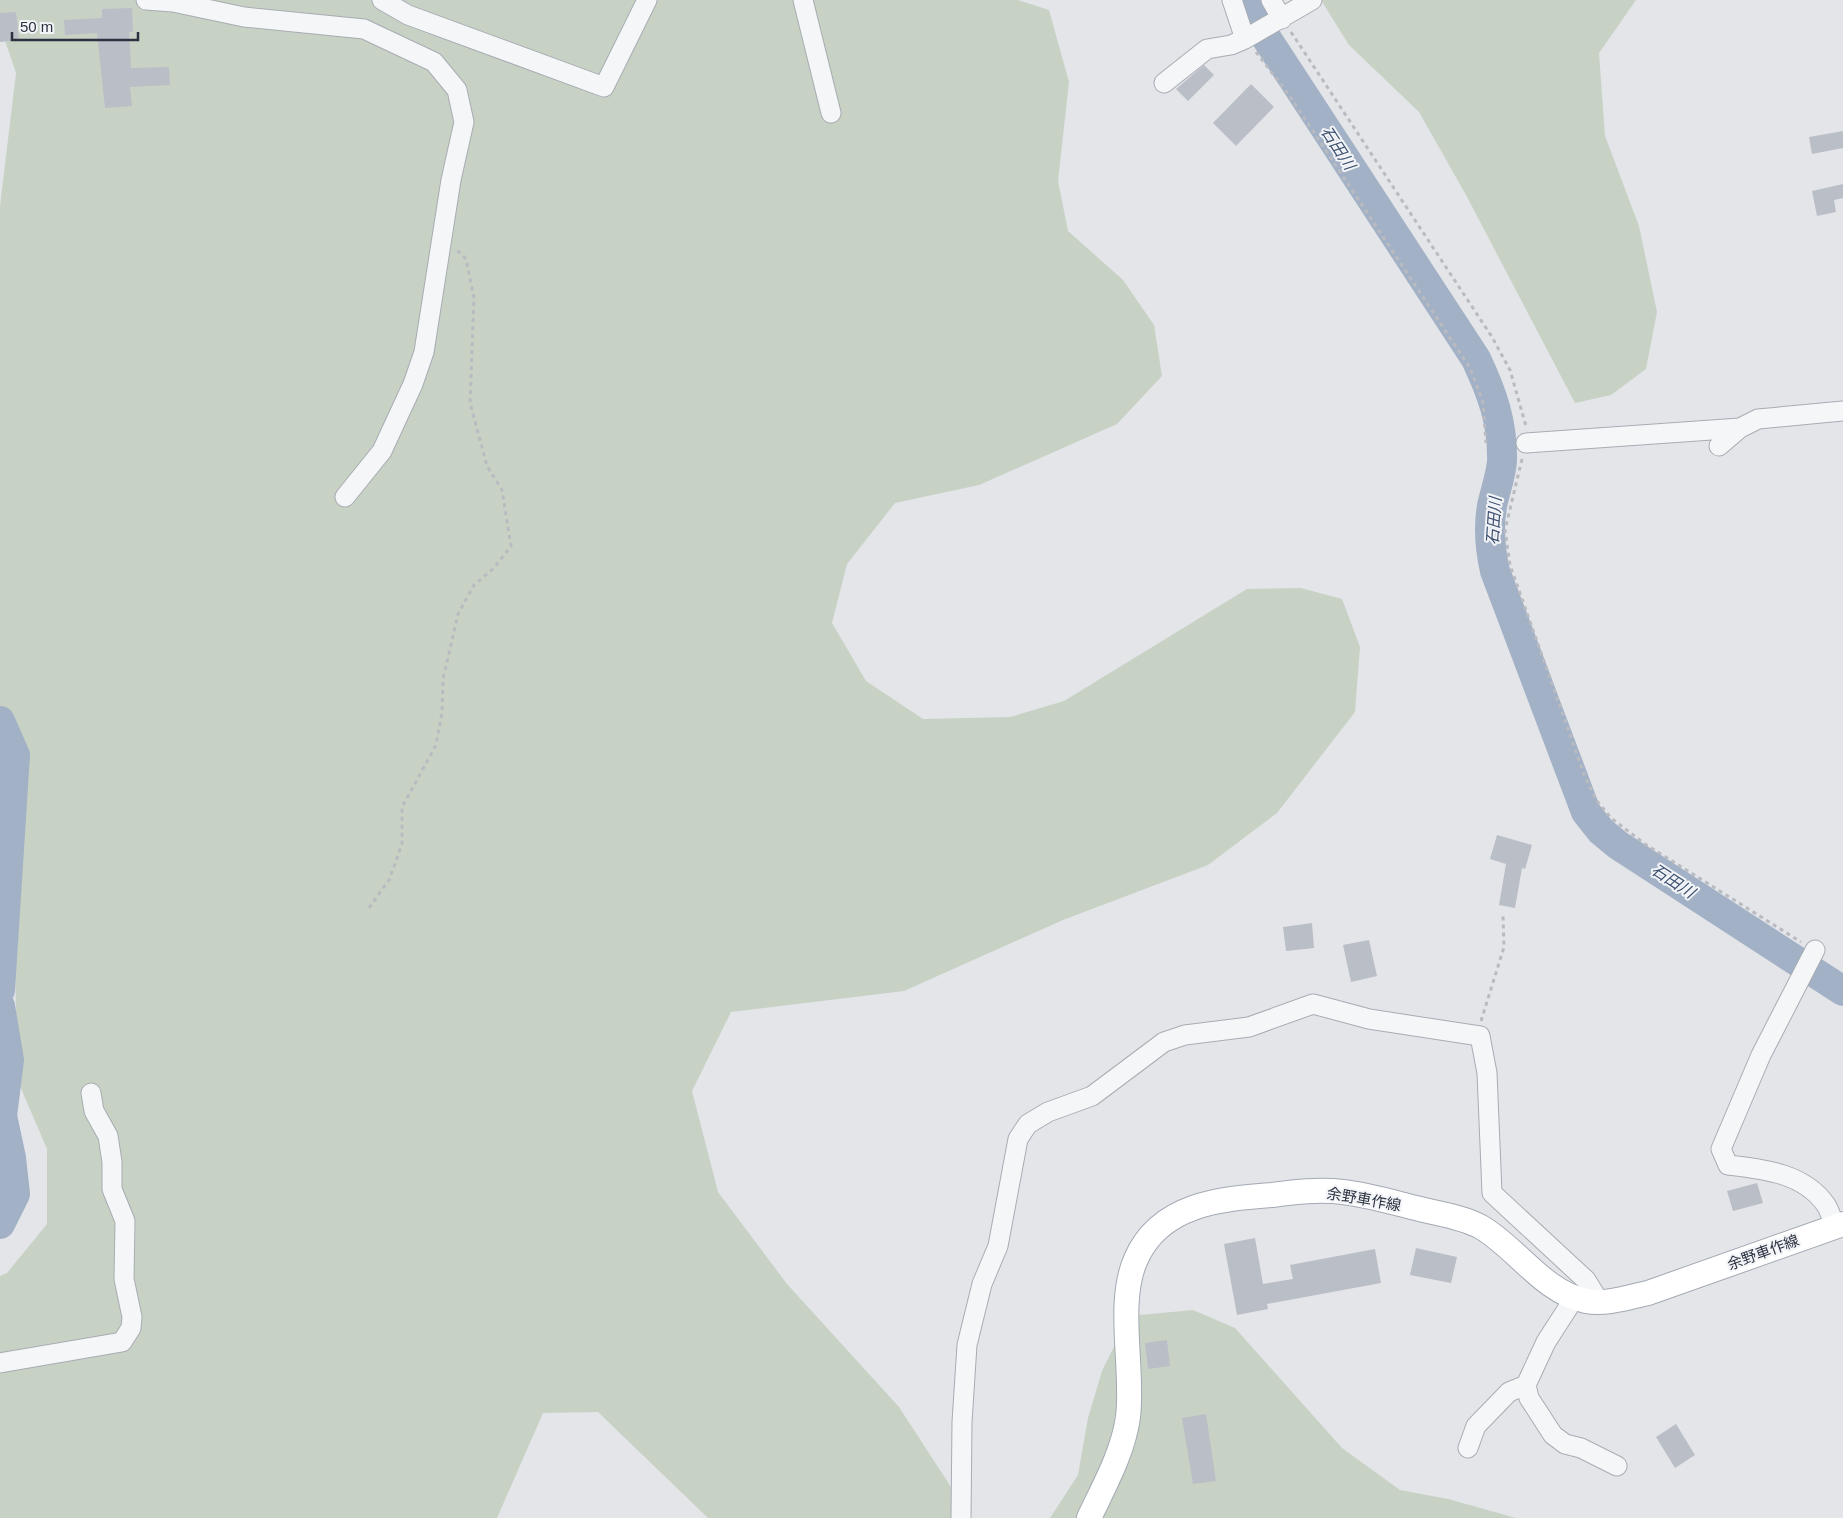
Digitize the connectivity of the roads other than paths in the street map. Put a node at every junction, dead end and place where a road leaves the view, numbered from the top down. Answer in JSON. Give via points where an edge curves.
{"nodes":[{"id":1,"x":146,"y":0,"type":"edge"},
{"id":2,"x":382,"y":0,"type":"edge"},
{"id":3,"x":647,"y":0,"type":"edge"},
{"id":4,"x":803,"y":0,"type":"edge"},
{"id":5,"x":1232,"y":0,"type":"edge"},
{"id":6,"x":1272,"y":0,"type":"edge"},
{"id":7,"x":1312,"y":0,"type":"edge"},
{"id":8,"x":1282,"y":19,"type":"junction"},
{"id":9,"x":1245,"y":39,"type":"junction"},
{"id":10,"x":1164,"y":83,"type":"dead end"},
{"id":11,"x":831,"y":113,"type":"dead end"},
{"id":12,"x":1843,"y":411,"type":"edge"},
{"id":13,"x":1740,"y":428,"type":"junction"},
{"id":14,"x":1526,"y":443,"type":"road end"},
{"id":15,"x":1719,"y":446,"type":"dead end"},
{"id":16,"x":345,"y":498,"type":"dead end"},
{"id":17,"x":1815,"y":950,"type":"road end"},
{"id":18,"x":91,"y":1093,"type":"dead end"},
{"id":19,"x":1839,"y":1225,"type":"edge"},
{"id":20,"x":1575,"y":1297,"type":"junction"},
{"id":21,"x":1599,"y":1301,"type":"junction"},
{"id":22,"x":0,"y":1363,"type":"edge"},
{"id":23,"x":1526,"y":1385,"type":"junction"},
{"id":24,"x":1468,"y":1448,"type":"dead end"},
{"id":25,"x":1617,"y":1466,"type":"dead end"},
{"id":26,"x":961,"y":1518,"type":"edge"},
{"id":27,"x":1089,"y":1518,"type":"edge"}],
"edges":[{"from":1,"to":16,"type":"street","via":[[173,2],[244,17],[364,30],[434,62],[457,90],[464,122],[451,180],[424,352],[382,451]]},
{"from":2,"to":3,"type":"street","via":[[408,14],[604,87]]},
{"from":4,"to":11,"type":"street"},
{"from":5,"to":9,"type":"street"},
{"from":6,"to":8,"type":"street"},
{"from":7,"to":8,"type":"street"},
{"from":8,"to":9,"type":"street"},
{"from":9,"to":10,"type":"street","via":[[1207,49]]},
{"from":12,"to":13,"type":"street","via":[[1758,419]]},
{"from":13,"to":14,"type":"street"},
{"from":13,"to":15,"type":"street"},
{"from":17,"to":19,"type":"street","via":[[1761,1055],[1721,1150],[1728,1164],[1772,1170],[1790,1177],[1826,1205]]},
{"from":18,"to":22,"type":"street","via":[[94,1111],[108,1136],[112,1189],[125,1221],[124,1279],[132,1317],[130,1328],[122,1342]]},
{"from":19,"to":21,"type":"main road","name":"余野車作線","via":[[1648,1293],[1615,1301]]},
{"from":20,"to":21,"type":"main road","name":"余野車作線"},
{"from":20,"to":23,"type":"street","via":[[1546,1342]]},
{"from":20,"to":27,"type":"main road","name":"余野車作線","via":[[1561,1291],[1480,1227],[1459,1218],[1343,1192],[1313,1191],[1230,1198],[1196,1205],[1171,1219],[1148,1238],[1135,1260],[1128,1291],[1128,1417],[1117,1457]]},
{"from":21,"to":26,"type":"street","via":[[1586,1280],[1492,1193],[1486,1073],[1480,1036],[1369,1018],[1313,1004],[1248,1027],[1185,1035],[1164,1042],[1092,1096],[1048,1112],[1028,1124],[1018,1139],[998,1246],[982,1284],[967,1345]]},
{"from":23,"to":24,"type":"street","via":[[1509,1392],[1476,1426]]},
{"from":23,"to":25,"type":"street","via":[[1529,1398],[1553,1435],[1565,1444],[1582,1448]]}]}
